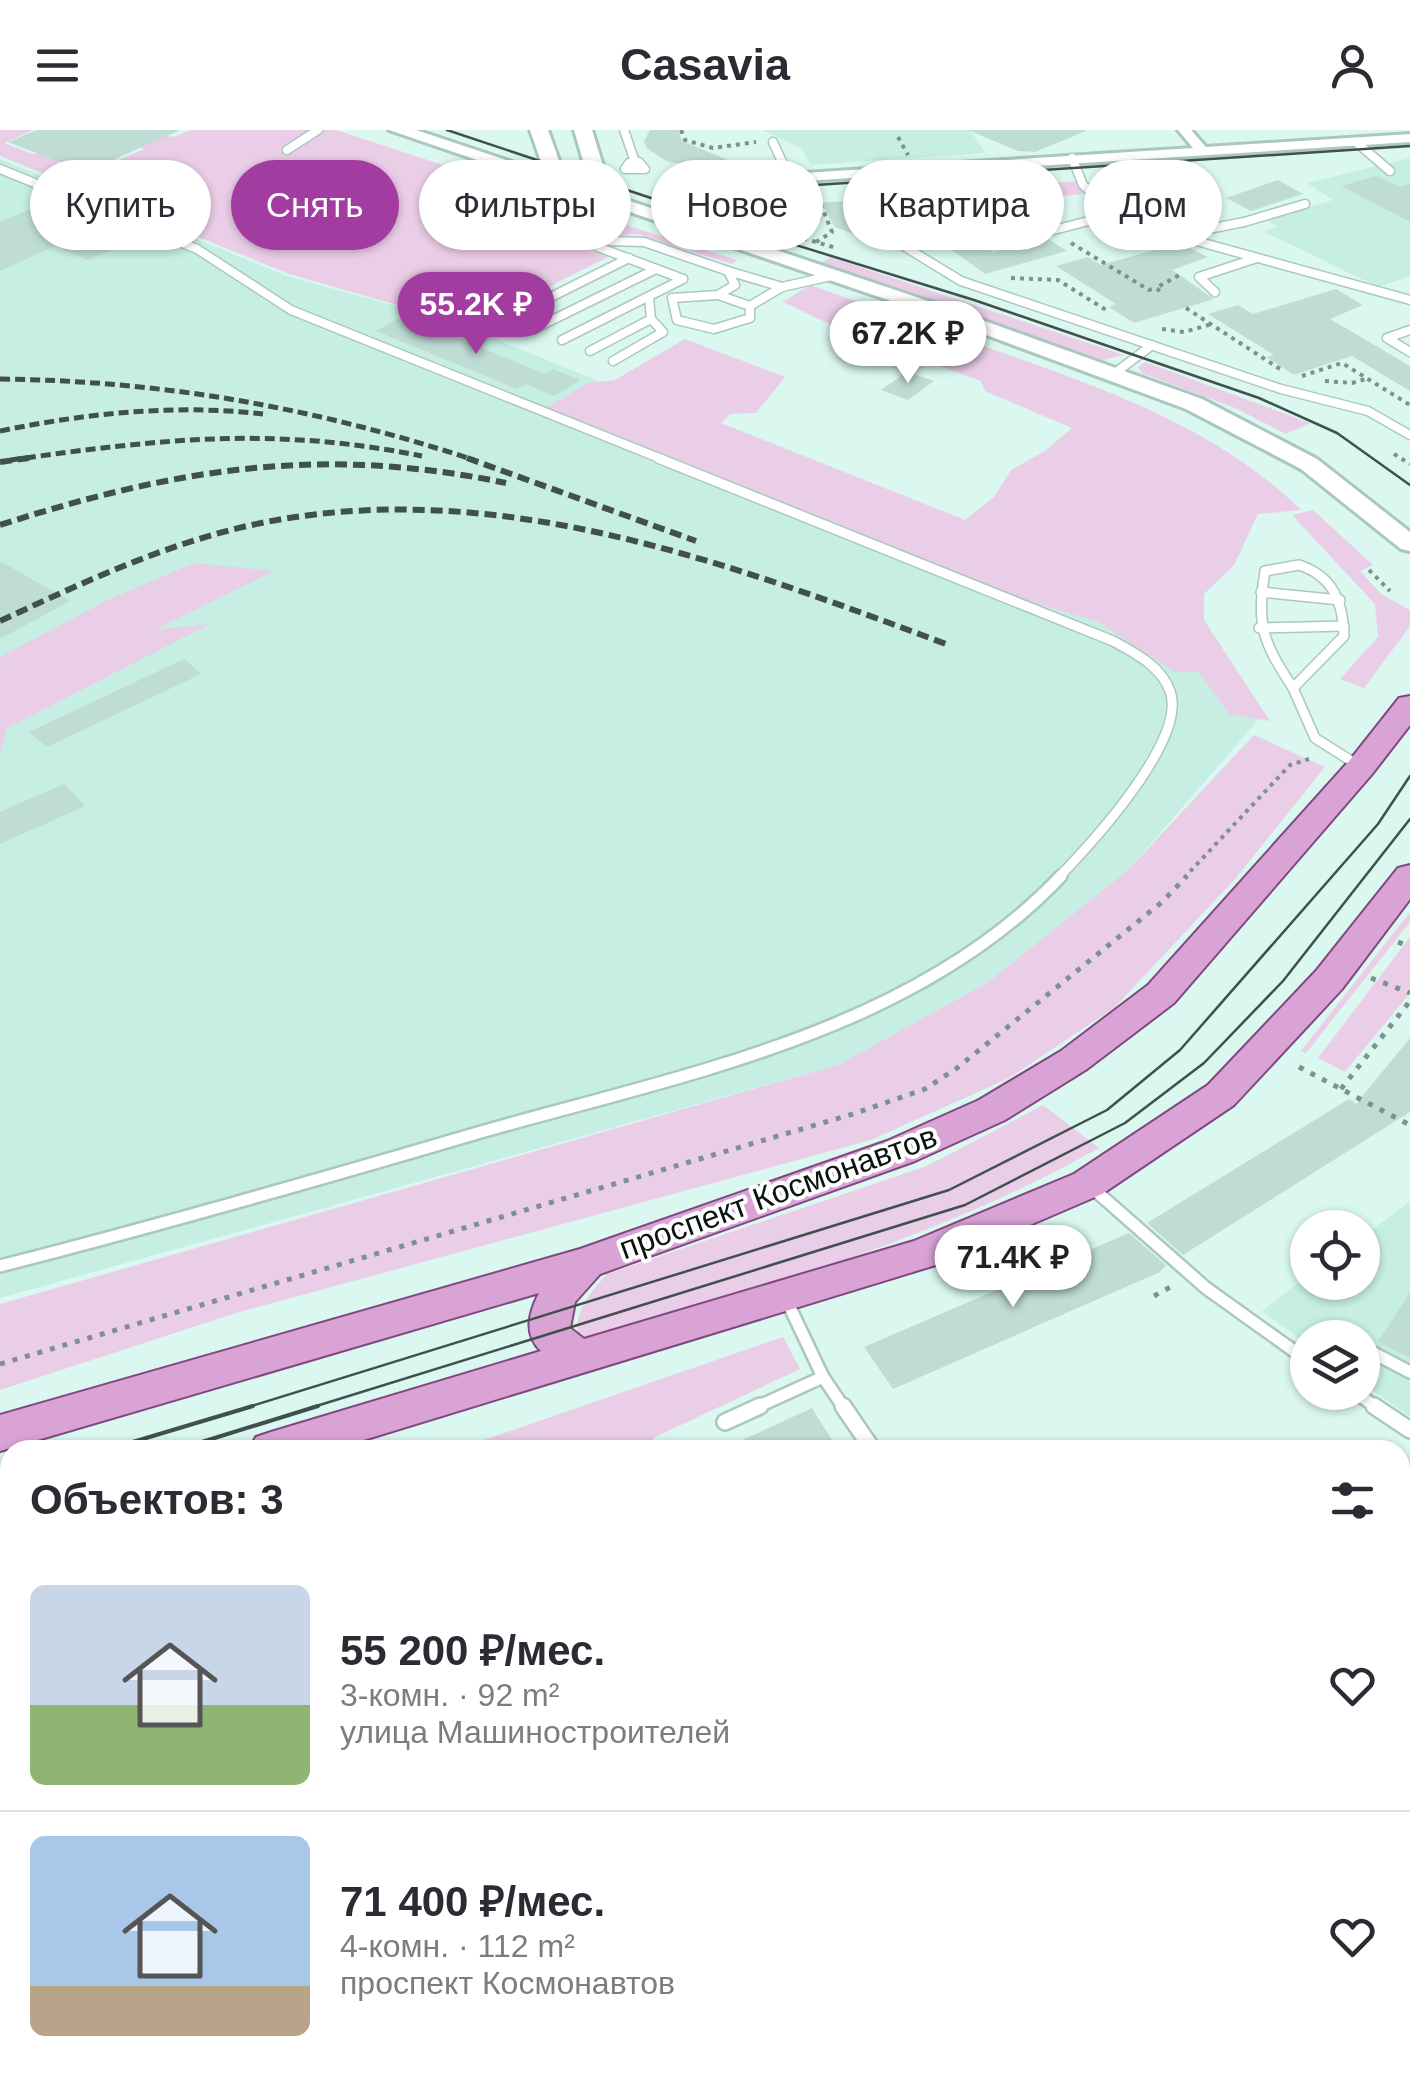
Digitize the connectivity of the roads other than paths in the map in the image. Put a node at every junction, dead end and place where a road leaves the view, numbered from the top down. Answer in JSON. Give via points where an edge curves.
{"nodes":[{"id":1,"x":318,"y":130,"type":"edge"},
{"id":2,"x":398,"y":130,"type":"edge"},
{"id":3,"x":624,"y":130,"type":"edge"},
{"id":4,"x":1184,"y":130,"type":"edge"},
{"id":5,"x":541,"y":136,"type":"edge"},
{"id":6,"x":585,"y":137,"type":"edge"},
{"id":7,"x":1410,"y":138,"type":"edge"},
{"id":8,"x":774,"y":142,"type":"dead end"},
{"id":9,"x":1356,"y":142,"type":"junction"},
{"id":10,"x":287,"y":150,"type":"dead end"},
{"id":11,"x":1201,"y":150,"type":"junction"},
{"id":12,"x":1072,"y":158,"type":"junction"},
{"id":13,"x":487,"y":160,"type":"edge"},
{"id":14,"x":550,"y":160,"type":"edge"},
{"id":15,"x":782,"y":160,"type":"edge"},
{"id":16,"x":635,"y":162,"type":"dead end"},
{"id":17,"x":0,"y":169,"type":"edge"},
{"id":18,"x":1390,"y":171,"type":"dead end"},
{"id":19,"x":823,"y":175,"type":"edge"},
{"id":20,"x":1084,"y":185,"type":"edge"},
{"id":21,"x":1306,"y":204,"type":"dead end"},
{"id":22,"x":631,"y":209,"type":"edge"},
{"id":23,"x":1222,"y":226,"type":"edge"},
{"id":24,"x":631,"y":242,"type":"edge"},
{"id":25,"x":1222,"y":248,"type":"edge"},
{"id":26,"x":607,"y":250,"type":"edge"},
{"id":27,"x":910,"y":250,"type":"edge"},
{"id":28,"x":628,"y":258,"type":"junction"},
{"id":29,"x":1256,"y":258,"type":"junction"},
{"id":30,"x":656,"y":269,"type":"junction"},
{"id":31,"x":728,"y":271,"type":"junction"},
{"id":32,"x":831,"y":276,"type":"junction"},
{"id":33,"x":782,"y":287,"type":"junction"},
{"id":34,"x":1215,"y":292,"type":"dead end"},
{"id":35,"x":718,"y":295,"type":"junction"},
{"id":36,"x":649,"y":296,"type":"junction"},
{"id":37,"x":1410,"y":300,"type":"edge"},
{"id":38,"x":750,"y":306,"type":"junction"},
{"id":39,"x":509,"y":318,"type":"dead end"},
{"id":40,"x":651,"y":319,"type":"junction"},
{"id":41,"x":534,"y":329,"type":"dead end"},
{"id":42,"x":1410,"y":330,"type":"edge"},
{"id":43,"x":562,"y":340,"type":"dead end"},
{"id":44,"x":1152,"y":345,"type":"junction"},
{"id":45,"x":590,"y":352,"type":"dead end"},
{"id":46,"x":1410,"y":352,"type":"edge"},
{"id":47,"x":614,"y":360,"type":"dead end"},
{"id":48,"x":1115,"y":372,"type":"junction"},
{"id":49,"x":1410,"y":435,"type":"edge"},
{"id":50,"x":1410,"y":544,"type":"edge"},
{"id":51,"x":1261,"y":592,"type":"junction"},
{"id":52,"x":1340,"y":600,"type":"junction"},
{"id":53,"x":1344,"y":626,"type":"junction"},
{"id":54,"x":1259,"y":628,"type":"junction"},
{"id":55,"x":1294,"y":688,"type":"junction"},
{"id":56,"x":1410,"y":706,"type":"edge"},
{"id":57,"x":1345,"y":760,"type":"junction"},
{"id":58,"x":1408,"y":881,"type":"edge"},
{"id":59,"x":1088,"y":1184,"type":"junction"},
{"id":60,"x":586,"y":1263,"type":"junction"},
{"id":61,"x":0,"y":1266,"type":"edge"},
{"id":62,"x":785,"y":1297,"type":"junction"},
{"id":63,"x":1290,"y":1346,"type":"edge"},
{"id":64,"x":1380,"y":1356,"type":"edge"},
{"id":65,"x":580,"y":1360,"type":"junction"},
{"id":66,"x":1410,"y":1372,"type":"edge"},
{"id":67,"x":823,"y":1376,"type":"junction"},
{"id":68,"x":1380,"y":1410,"type":"edge"},
{"id":69,"x":725,"y":1422,"type":"dead end"},
{"id":70,"x":1410,"y":1430,"type":"edge"},
{"id":71,"x":0,"y":1434,"type":"edge"},
{"id":72,"x":305,"y":1440,"type":"edge"},
{"id":73,"x":866,"y":1440,"type":"edge"}],
"edges":[{"from":1,"to":10,"type":"lane"},
{"from":2,"to":13,"type":"main road"},
{"from":3,"to":16,"type":"lane"},
{"from":4,"to":11,"type":"street"},
{"from":5,"to":6,"type":"main road","via":[[556,150],[573,150]]},
{"from":5,"to":14,"type":"main road"},
{"from":7,"to":9,"type":"street"},
{"from":8,"to":15,"type":"lane"},
{"from":9,"to":11,"type":"street"},
{"from":9,"to":18,"type":"lane"},
{"from":11,"to":12,"type":"street"},
{"from":12,"to":19,"type":"street"},
{"from":12,"to":20,"type":"lane"},
{"from":17,"to":61,"type":"lane","via":[[197,249],[291,310],[1114,641],[1162,675],[1176,699],[1167,740],[1072,868],[970,953],[906,989],[740,1055],[610,1096]]},
{"from":21,"to":23,"type":"lane"},
{"from":22,"to":32,"type":"main road"},
{"from":24,"to":31,"type":"lane"},
{"from":25,"to":29,"type":"lane"},
{"from":26,"to":28,"type":"lane"},
{"from":27,"to":44,"type":"lane","via":[[961,281]]},
{"from":28,"to":30,"type":"lane"},
{"from":28,"to":39,"type":"lane"},
{"from":29,"to":34,"type":"lane","via":[[1199,278]]},
{"from":29,"to":37,"type":"lane"},
{"from":30,"to":36,"type":"lane","via":[[683,280]]},
{"from":30,"to":41,"type":"lane"},
{"from":31,"to":33,"type":"lane"},
{"from":31,"to":35,"type":"lane","via":[[735,284]]},
{"from":32,"to":33,"type":"lane"},
{"from":32,"to":48,"type":"main road"},
{"from":33,"to":38,"type":"lane"},
{"from":35,"to":38,"type":"lane"},
{"from":35,"to":38,"type":"lane","via":[[672,298],[677,320],[713,332],[730,330],[750,318]]},
{"from":36,"to":40,"type":"lane"},
{"from":36,"to":43,"type":"lane"},
{"from":40,"to":45,"type":"lane"},
{"from":40,"to":47,"type":"lane","via":[[663,332]]},
{"from":42,"to":46,"type":"lane","via":[[1387,338]]},
{"from":44,"to":48,"type":"lane"},
{"from":44,"to":49,"type":"lane","via":[[1368,411]]},
{"from":48,"to":50,"type":"main road","via":[[1254,432],[1310,464]]},
{"from":51,"to":52,"type":"lane"},
{"from":51,"to":52,"type":"lane","via":[[1265,571],[1281,564],[1317,571]]},
{"from":51,"to":54,"type":"lane"},
{"from":52,"to":53,"type":"lane"},
{"from":53,"to":54,"type":"lane"},
{"from":53,"to":55,"type":"lane","via":[[1344,636]]},
{"from":54,"to":55,"type":"lane"},
{"from":55,"to":57,"type":"lane","via":[[1310,736]]},
{"from":56,"to":57,"type":"main road","name":"проспект Космонавтов"},
{"from":57,"to":60,"type":"main road","name":"проспект Космонавтов","via":[[1161,994],[1074,1060],[992,1110],[901,1151]]},
{"from":58,"to":59,"type":"main road","via":[[1329,980],[1221,1095]]},
{"from":59,"to":62,"type":"main road","via":[[925,1253]]},
{"from":59,"to":63,"type":"lane","via":[[1206,1288]]},
{"from":60,"to":65,"type":"main road","via":[[563,1284],[548,1317],[550,1336]]},
{"from":60,"to":71,"type":"main road","name":"проспект Космонавтов"},
{"from":62,"to":65,"type":"main road"},
{"from":62,"to":67,"type":"lane"},
{"from":64,"to":66,"type":"lane"},
{"from":65,"to":72,"type":"main road"},
{"from":67,"to":69,"type":"lane"},
{"from":67,"to":73,"type":"lane"},
{"from":68,"to":70,"type":"lane"}]}
